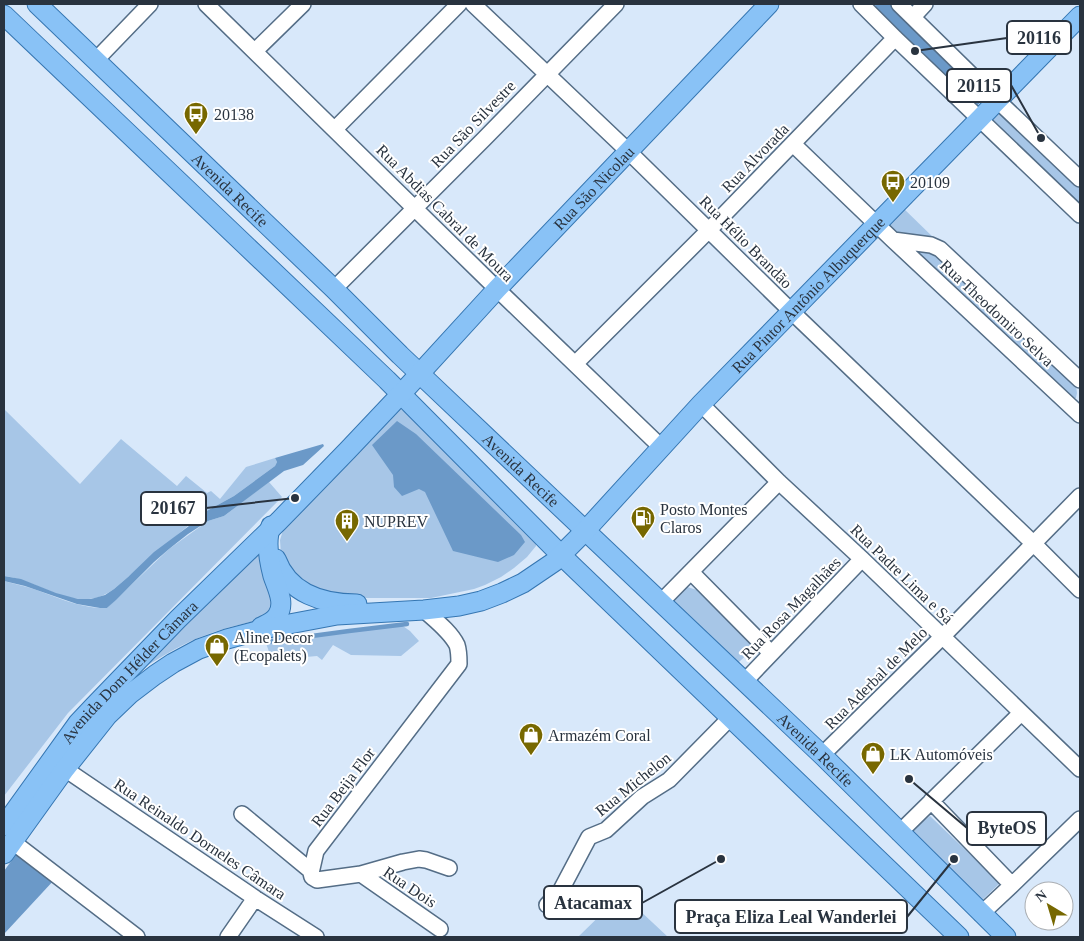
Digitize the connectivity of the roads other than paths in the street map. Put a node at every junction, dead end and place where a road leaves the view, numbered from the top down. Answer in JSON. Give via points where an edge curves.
{"nodes":[{"id":1,"x":37,"y":4,"type":"edge"},
{"id":2,"x":150,"y":4,"type":"edge"},
{"id":3,"x":206,"y":4,"type":"edge"},
{"id":4,"x":302,"y":4,"type":"edge"},
{"id":5,"x":459,"y":4,"type":"edge"},
{"id":6,"x":473,"y":4,"type":"edge"},
{"id":7,"x":616,"y":4,"type":"edge"},
{"id":8,"x":769,"y":4,"type":"edge"},
{"id":9,"x":861,"y":4,"type":"edge"},
{"id":10,"x":899,"y":4,"type":"edge"},
{"id":11,"x":925,"y":4,"type":"edge"},
{"id":12,"x":4,"y":15,"type":"edge"},
{"id":13,"x":1080,"y":16,"type":"edge"},
{"id":14,"x":913,"y":17,"type":"junction"},
{"id":15,"x":895,"y":38,"type":"junction"},
{"id":16,"x":255,"y":51,"type":"junction"},
{"id":17,"x":96,"y":60,"type":"junction"},
{"id":18,"x":547,"y":74,"type":"junction"},
{"id":19,"x":997,"y":100,"type":"junction"},
{"id":20,"x":980,"y":118,"type":"junction"},
{"id":21,"x":335,"y":129,"type":"junction"},
{"id":22,"x":793,"y":144,"type":"junction"},
{"id":23,"x":628,"y":151,"type":"junction"},
{"id":24,"x":1080,"y":179,"type":"edge"},
{"id":25,"x":415,"y":208,"type":"junction"},
{"id":26,"x":1080,"y":215,"type":"edge"},
{"id":27,"x":877,"y":224,"type":"junction"},
{"id":28,"x":708,"y":230,"type":"junction"},
{"id":29,"x":892,"y":240,"type":"junction"},
{"id":30,"x":334,"y":289,"type":"junction"},
{"id":31,"x":497,"y":289,"type":"junction"},
{"id":32,"x":791,"y":311,"type":"junction"},
{"id":33,"x":575,"y":364,"type":"junction"},
{"id":34,"x":416,"y":370,"type":"junction"},
{"id":35,"x":1080,"y":380,"type":"edge"},
{"id":36,"x":397,"y":390,"type":"junction"},
{"id":37,"x":701,"y":404,"type":"junction"},
{"id":38,"x":1079,"y":411,"type":"edge"},
{"id":39,"x":661,"y":447,"type":"junction"},
{"id":40,"x":779,"y":482,"type":"junction"},
{"id":41,"x":1080,"y":496,"type":"edge"},
{"id":42,"x":274,"y":526,"type":"junction"},
{"id":43,"x":585,"y":531,"type":"junction"},
{"id":44,"x":1034,"y":544,"type":"junction"},
{"id":45,"x":561,"y":555,"type":"junction"},
{"id":46,"x":862,"y":559,"type":"junction"},
{"id":47,"x":691,"y":572,"type":"junction"},
{"id":48,"x":1080,"y":590,"type":"edge"},
{"id":49,"x":661,"y":602,"type":"junction"},
{"id":50,"x":424,"y":610,"type":"junction"},
{"id":51,"x":249,"y":633,"type":"junction"},
{"id":52,"x":942,"y":637,"type":"junction"},
{"id":53,"x":771,"y":653,"type":"junction"},
{"id":54,"x":745,"y":682,"type":"junction"},
{"id":55,"x":1021,"y":713,"type":"junction"},
{"id":56,"x":730,"y":718,"type":"junction"},
{"id":57,"x":822,"y":755,"type":"junction"},
{"id":58,"x":1080,"y":769,"type":"edge"},
{"id":59,"x":65,"y":770,"type":"junction"},
{"id":60,"x":931,"y":801,"type":"junction"},
{"id":61,"x":242,"y":814,"type":"dead end"},
{"id":62,"x":1080,"y":819,"type":"edge"},
{"id":63,"x":899,"y":832,"type":"junction"},
{"id":64,"x":7,"y":840,"type":"edge"},
{"id":65,"x":449,"y":868,"type":"dead end"},
{"id":66,"x":311,"y":871,"type":"junction"},
{"id":67,"x":361,"y":874,"type":"junction"},
{"id":68,"x":1012,"y":885,"type":"junction"},
{"id":69,"x":255,"y":898,"type":"junction"},
{"id":70,"x":547,"y":905,"type":"dead end"},
{"id":71,"x":981,"y":914,"type":"junction"},
{"id":72,"x":440,"y":929,"type":"dead end"},
{"id":73,"x":137,"y":937,"type":"edge"},
{"id":74,"x":228,"y":937,"type":"edge"},
{"id":75,"x":316,"y":937,"type":"edge"},
{"id":76,"x":959,"y":937,"type":"edge"},
{"id":77,"x":1006,"y":937,"type":"edge"}],
"edges":[{"from":1,"to":17,"type":"main road","name":"Avenida Recife"},
{"from":2,"to":17,"type":"street"},
{"from":3,"to":16,"type":"street","name":"Rua Abdias Cabral de Moura"},
{"from":4,"to":16,"type":"street"},
{"from":5,"to":21,"type":"street"},
{"from":6,"to":18,"type":"street","name":"Rua Hélio Brandão"},
{"from":7,"to":18,"type":"street","name":"Rua São Silvestre"},
{"from":8,"to":23,"type":"main road","name":"Rua São Nicolau"},
{"from":9,"to":15,"type":"street"},
{"from":10,"to":14,"type":"street"},
{"from":11,"to":14,"type":"street"},
{"from":12,"to":36,"type":"main road","name":"Avenida Recife"},
{"from":13,"to":19,"type":"main road","name":"Rua Pintor Antônio Albuquerque"},
{"from":14,"to":19,"type":"street"},
{"from":15,"to":20,"type":"street"},
{"from":15,"to":22,"type":"street","name":"Rua Alvorada"},
{"from":16,"to":21,"type":"street","name":"Rua Abdias Cabral de Moura"},
{"from":17,"to":30,"type":"main road","name":"Avenida Recife"},
{"from":18,"to":23,"type":"street","name":"Rua Hélio Brandão"},
{"from":18,"to":25,"type":"street","name":"Rua São Silvestre"},
{"from":19,"to":20,"type":"main road","name":"Rua Pintor Antônio Albuquerque"},
{"from":19,"to":24,"type":"street"},
{"from":20,"to":26,"type":"street"},
{"from":20,"to":27,"type":"main road","name":"Rua Pintor Antônio Albuquerque"},
{"from":21,"to":25,"type":"street","name":"Rua Abdias Cabral de Moura"},
{"from":22,"to":27,"type":"street","name":"Rua Theodomiro Selva"},
{"from":22,"to":28,"type":"street","name":"Rua Alvorada"},
{"from":23,"to":28,"type":"street","name":"Rua Hélio Brandão"},
{"from":23,"to":31,"type":"main road","name":"Rua São Nicolau"},
{"from":25,"to":30,"type":"street","name":"Rua São Silvestre"},
{"from":25,"to":31,"type":"street","name":"Rua Abdias Cabral de Moura"},
{"from":27,"to":29,"type":"street","name":"Rua Theodomiro Selva"},
{"from":27,"to":32,"type":"main road","name":"Rua Pintor Antônio Albuquerque"},
{"from":28,"to":32,"type":"street","name":"Rua Hélio Brandão"},
{"from":28,"to":33,"type":"street","name":"Rua Alvorada"},
{"from":29,"to":35,"type":"street","name":"Rua Theodomiro Selva","via":[[931,245],[940,250]]},
{"from":29,"to":38,"type":"street","name":"Rua Theodomiro Selva"},
{"from":30,"to":34,"type":"main road","name":"Avenida Recife"},
{"from":31,"to":33,"type":"street","name":"Rua Abdias Cabral de Moura"},
{"from":31,"to":34,"type":"main road","name":"Rua São Nicolau"},
{"from":32,"to":37,"type":"main road","name":"Rua Pintor Antônio Albuquerque"},
{"from":32,"to":44,"type":"street","name":"Rua Hélio Brandão"},
{"from":33,"to":39,"type":"street","name":"Rua Abdias Cabral de Moura"},
{"from":34,"to":36,"type":"main road","name":"Avenida Dom Hélder Câmara"},
{"from":34,"to":43,"type":"main road","name":"Avenida Recife"},
{"from":36,"to":42,"type":"main road","name":"Avenida Dom Hélder Câmara"},
{"from":36,"to":45,"type":"main road","name":"Avenida Recife"},
{"from":37,"to":39,"type":"main road","name":"Rua Pintor Antônio Albuquerque"},
{"from":37,"to":40,"type":"street","name":"Rua Padre Lima e Sá"},
{"from":39,"to":43,"type":"main road","name":"Rua Pintor Antônio Albuquerque"},
{"from":40,"to":46,"type":"street","name":"Rua Padre Lima e Sá"},
{"from":40,"to":47,"type":"street"},
{"from":41,"to":44,"type":"street","name":"Rua Aderbal de Melo"},
{"from":42,"to":50,"type":"main road","via":[[277,561],[287,578],[302,591],[315,598],[344,604],[383,604]]},
{"from":42,"to":51,"type":"main road","name":"Avenida Dom Hélder Câmara","via":[[268,552],[280,610],[270,623]]},
{"from":42,"to":64,"type":"main road","name":"Avenida Dom Hélder Câmara","via":[[78,723]]},
{"from":43,"to":45,"type":"main road","name":"Rua Pintor Antônio Albuquerque"},
{"from":43,"to":49,"type":"main road","name":"Avenida Recife"},
{"from":44,"to":48,"type":"street","name":"Rua Hélio Brandão"},
{"from":44,"to":52,"type":"street","name":"Rua Aderbal de Melo"},
{"from":45,"to":50,"type":"main road","name":"Avenida Dom Hélder Câmara","via":[[531,578],[502,593],[482,601]]},
{"from":45,"to":56,"type":"main road","name":"Avenida Recife"},
{"from":46,"to":52,"type":"street","name":"Rua Padre Lima e Sá"},
{"from":46,"to":53,"type":"street","name":"Rua Rosa Magalhães"},
{"from":47,"to":49,"type":"street"},
{"from":47,"to":53,"type":"street"},
{"from":49,"to":54,"type":"main road","name":"Avenida Recife"},
{"from":50,"to":51,"type":"main road","name":"Avenida Dom Hélder Câmara","via":[[337,615]]},
{"from":50,"to":66,"type":"street","name":"Rua Beija Flor","via":[[453,639],[459,664],[316,851]]},
{"from":51,"to":59,"type":"main road","name":"Avenida Dom Hélder Câmara","via":[[199,650],[155,675],[107,716]]},
{"from":52,"to":55,"type":"street","name":"Rua Padre Lima e Sá"},
{"from":52,"to":57,"type":"street","name":"Rua Aderbal de Melo"},
{"from":53,"to":54,"type":"street","name":"Rua Rosa Magalhães"},
{"from":54,"to":57,"type":"main road","name":"Avenida Recife"},
{"from":55,"to":58,"type":"street","name":"Rua Padre Lima e Sá"},
{"from":55,"to":60,"type":"street"},
{"from":56,"to":70,"type":"street","name":"Rua Michelon","via":[[669,780],[642,797],[606,830],[589,837],[561,890]]},
{"from":56,"to":76,"type":"main road","name":"Avenida Recife"},
{"from":57,"to":63,"type":"main road","name":"Avenida Recife"},
{"from":59,"to":64,"type":"main road","name":"Avenida Dom Hélder Câmara"},
{"from":59,"to":69,"type":"street","name":"Rua Reinaldo Dorneles Câmara"},
{"from":60,"to":63,"type":"street"},
{"from":60,"to":68,"type":"street"},
{"from":61,"to":66,"type":"street"},
{"from":62,"to":68,"type":"street"},
{"from":63,"to":71,"type":"main road","name":"Avenida Recife"},
{"from":64,"to":73,"type":"street"},
{"from":65,"to":67,"type":"street","via":[[419,859]]},
{"from":66,"to":67,"type":"street","via":[[311,876],[317,880]]},
{"from":67,"to":72,"type":"street","name":"Rua Dois"},
{"from":68,"to":71,"type":"street"},
{"from":69,"to":74,"type":"street"},
{"from":69,"to":75,"type":"street","name":"Rua Reinaldo Dorneles Câmara"},
{"from":71,"to":77,"type":"main road","name":"Avenida Recife"}]}
